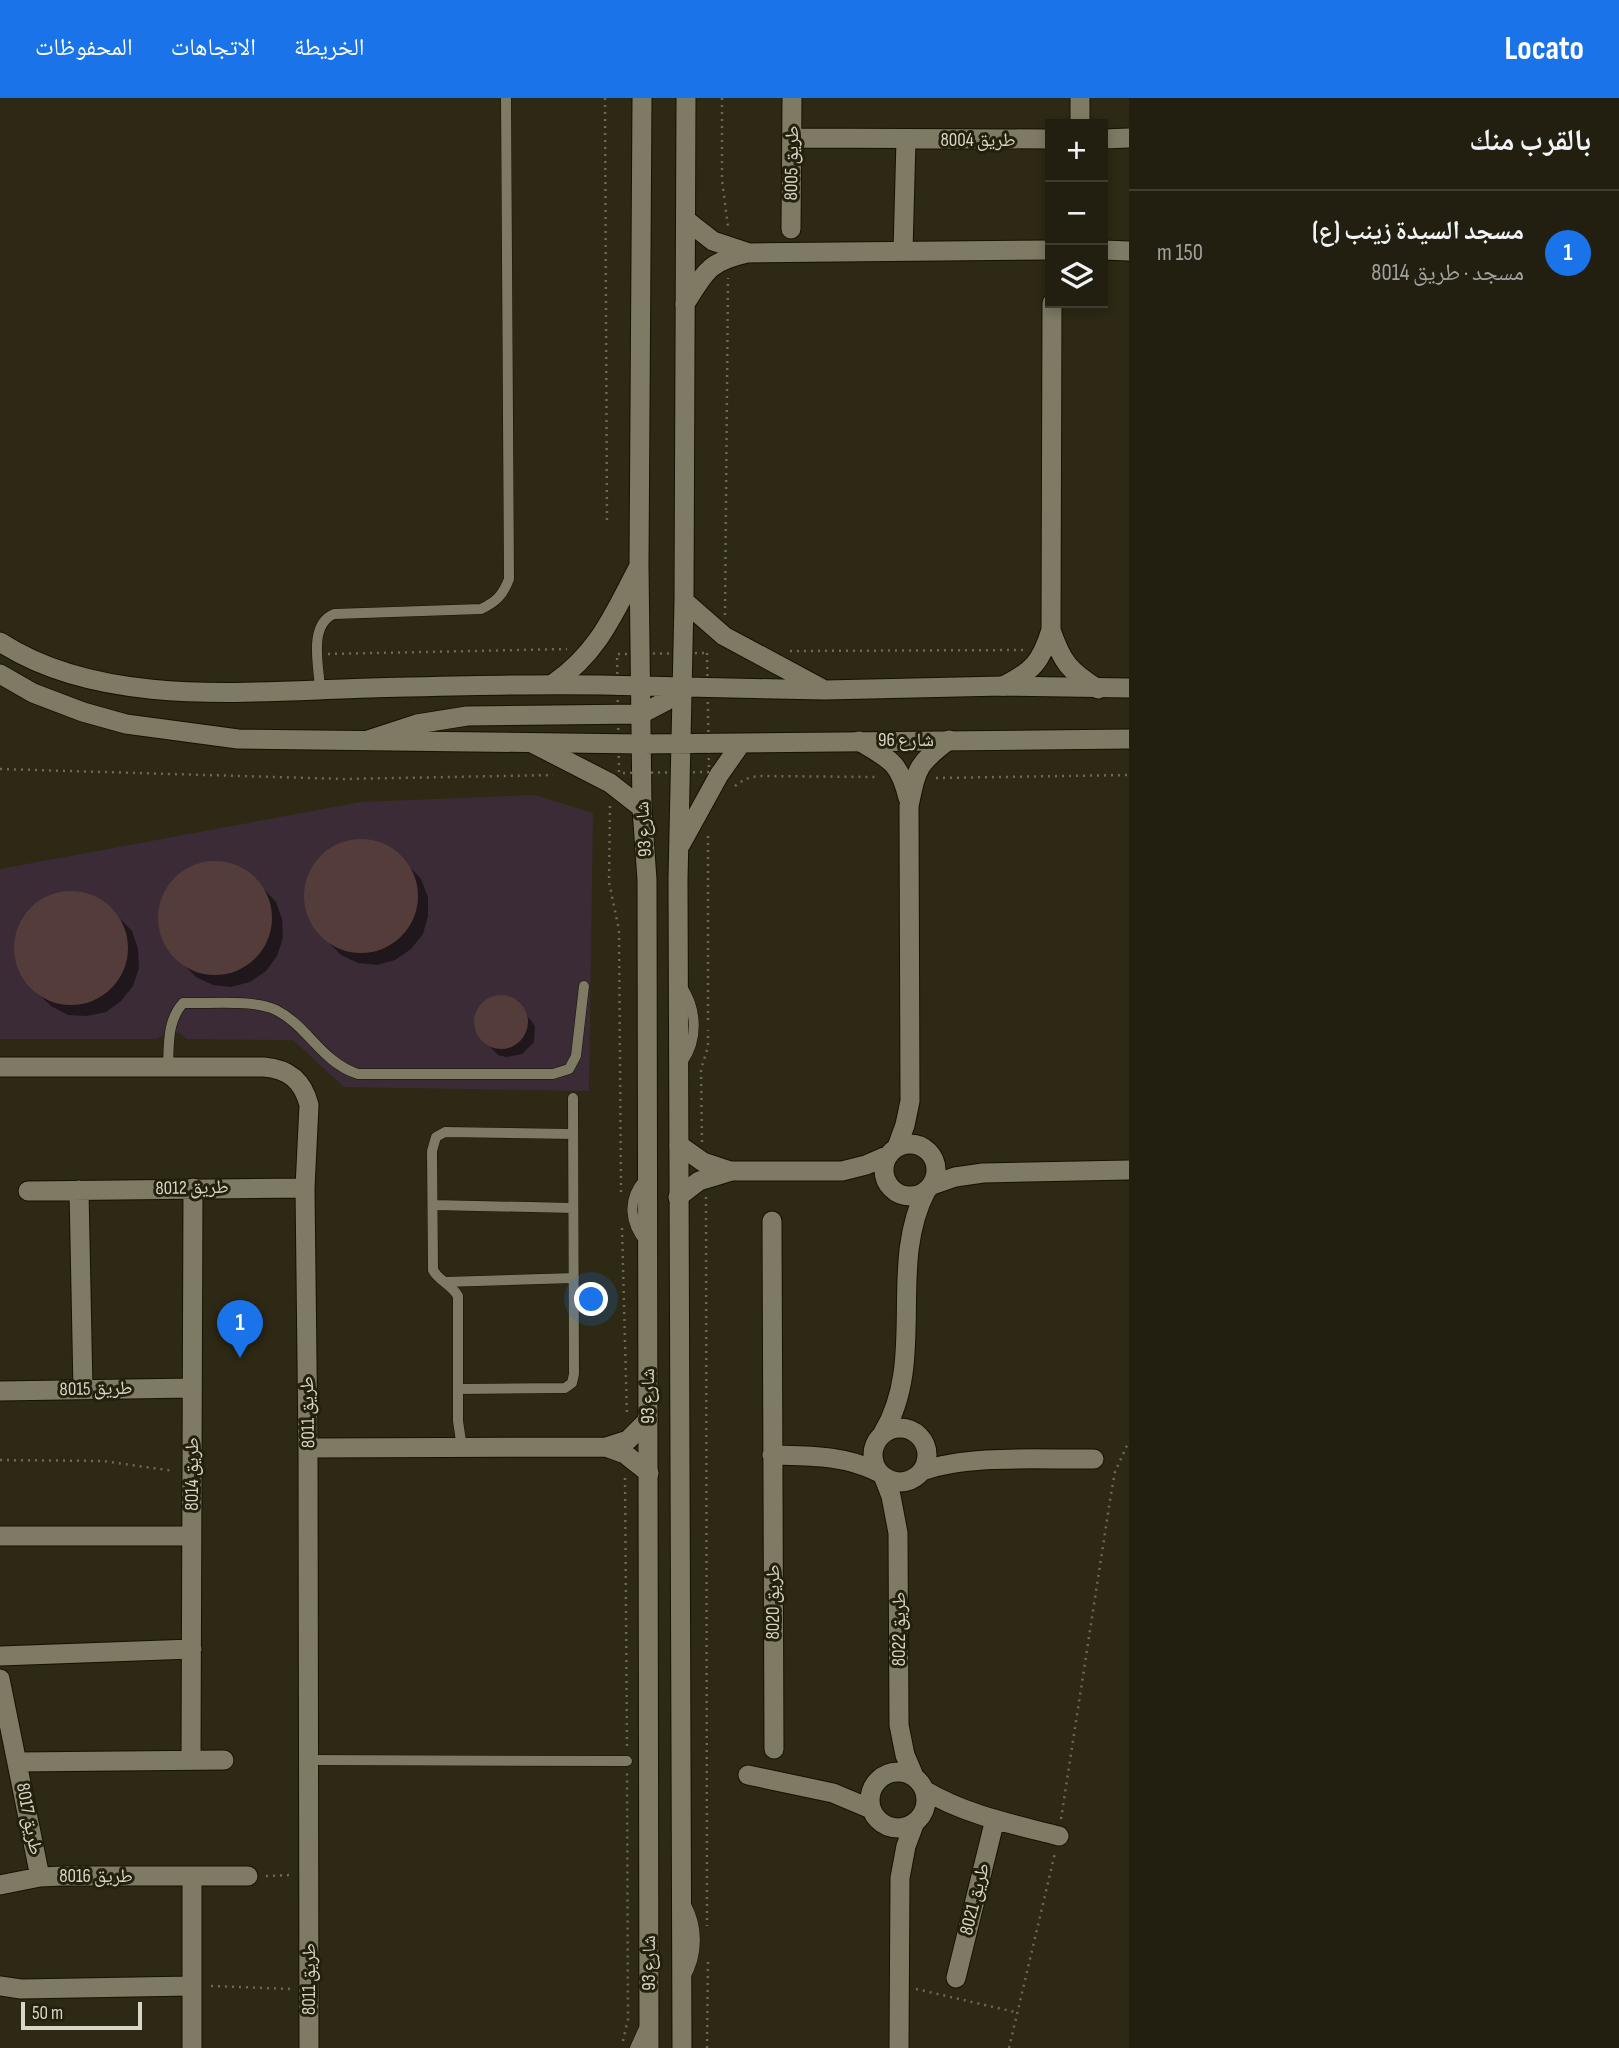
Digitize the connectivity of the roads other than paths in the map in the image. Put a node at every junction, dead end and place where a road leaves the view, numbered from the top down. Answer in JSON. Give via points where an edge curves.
{"nodes":[{"id":1,"x":506,"y":98,"type":"edge"},
{"id":2,"x":642,"y":98,"type":"edge"},
{"id":3,"x":686,"y":98,"type":"edge"},
{"id":4,"x":792,"y":98,"type":"edge"},
{"id":5,"x":1080,"y":98,"type":"edge"},
{"id":6,"x":1080,"y":119,"type":"edge"},
{"id":7,"x":793,"y":138,"type":"junction"},
{"id":8,"x":1129,"y":138,"type":"edge"},
{"id":9,"x":1045,"y":139,"type":"edge"},
{"id":10,"x":1108,"y":139,"type":"edge"},
{"id":11,"x":906,"y":140,"type":"junction"},
{"id":12,"x":686,"y":220,"type":"junction"},
{"id":13,"x":791,"y":229,"type":"dead end"},
{"id":14,"x":1045,"y":250,"type":"edge"},
{"id":15,"x":1108,"y":250,"type":"edge"},
{"id":16,"x":903,"y":251,"type":"junction"},
{"id":17,"x":1129,"y":251,"type":"edge"},
{"id":18,"x":735,"y":253,"type":"junction"},
{"id":19,"x":685,"y":304,"type":"junction"},
{"id":20,"x":1052,"y":308,"type":"edge"},
{"id":21,"x":639,"y":565,"type":"junction"},
{"id":22,"x":684,"y":601,"type":"junction"},
{"id":23,"x":1051,"y":630,"type":"junction"},
{"id":24,"x":0,"y":642,"type":"edge"},
{"id":25,"x":0,"y":674,"type":"edge"},
{"id":26,"x":554,"y":683,"type":"junction"},
{"id":27,"x":642,"y":685,"type":"junction"},
{"id":28,"x":683,"y":685,"type":"junction"},
{"id":29,"x":1003,"y":686,"type":"junction"},
{"id":30,"x":1098,"y":688,"type":"junction"},
{"id":31,"x":1129,"y":688,"type":"edge"},
{"id":32,"x":320,"y":689,"type":"junction"},
{"id":33,"x":825,"y":690,"type":"junction"},
{"id":34,"x":641,"y":713,"type":"junction"},
{"id":35,"x":1129,"y":739,"type":"edge"},
{"id":36,"x":368,"y":740,"type":"junction"},
{"id":37,"x":949,"y":740,"type":"junction"},
{"id":38,"x":859,"y":741,"type":"junction"},
{"id":39,"x":534,"y":744,"type":"junction"},
{"id":40,"x":641,"y":744,"type":"junction"},
{"id":41,"x":682,"y":745,"type":"junction"},
{"id":42,"x":740,"y":745,"type":"junction"},
{"id":43,"x":909,"y":778,"type":"junction"},
{"id":44,"x":642,"y":808,"type":"junction"},
{"id":45,"x":678,"y":848,"type":"junction"},
{"id":46,"x":584,"y":986,"type":"dead end"},
{"id":47,"x":0,"y":1067,"type":"edge"},
{"id":48,"x":168,"y":1067,"type":"junction"},
{"id":49,"x":573,"y":1098,"type":"dead end"},
{"id":50,"x":910,"y":1101,"type":"junction"},
{"id":51,"x":573,"y":1134,"type":"junction"},
{"id":52,"x":679,"y":1145,"type":"junction"},
{"id":53,"x":893,"y":1151,"type":"junction"},
{"id":54,"x":928,"y":1151,"type":"junction"},
{"id":55,"x":704,"y":1170,"type":"junction"},
{"id":56,"x":1129,"y":1170,"type":"edge"},
{"id":57,"x":842,"y":1171,"type":"junction"},
{"id":58,"x":983,"y":1173,"type":"junction"},
{"id":59,"x":193,"y":1188,"type":"junction"},
{"id":60,"x":305,"y":1188,"type":"junction"},
{"id":61,"x":929,"y":1188,"type":"junction"},
{"id":62,"x":892,"y":1189,"type":"junction"},
{"id":63,"x":79,"y":1190,"type":"junction"},
{"id":64,"x":28,"y":1191,"type":"dead end"},
{"id":65,"x":678,"y":1197,"type":"junction"},
{"id":66,"x":433,"y":1205,"type":"junction"},
{"id":67,"x":573,"y":1208,"type":"junction"},
{"id":68,"x":772,"y":1221,"type":"dead end"},
{"id":69,"x":909,"y":1251,"type":"junction"},
{"id":70,"x":574,"y":1278,"type":"junction"},
{"id":71,"x":444,"y":1282,"type":"junction"},
{"id":72,"x":902,"y":1381,"type":"junction"},
{"id":73,"x":192,"y":1388,"type":"junction"},
{"id":74,"x":459,"y":1389,"type":"junction"},
{"id":75,"x":83,"y":1390,"type":"junction"},
{"id":76,"x":0,"y":1391,"type":"edge"},
{"id":77,"x":648,"y":1420,"type":"junction"},
{"id":78,"x":879,"y":1438,"type":"junction"},
{"id":79,"x":920,"y":1439,"type":"junction"},
{"id":80,"x":606,"y":1447,"type":"junction"},
{"id":81,"x":308,"y":1448,"type":"junction"},
{"id":82,"x":462,"y":1448,"type":"junction"},
{"id":83,"x":772,"y":1455,"type":"junction"},
{"id":84,"x":831,"y":1456,"type":"junction"},
{"id":85,"x":1094,"y":1459,"type":"dead end"},
{"id":86,"x":977,"y":1461,"type":"junction"},
{"id":87,"x":649,"y":1473,"type":"junction"},
{"id":88,"x":920,"y":1474,"type":"junction"},
{"id":89,"x":881,"y":1475,"type":"junction"},
{"id":90,"x":898,"y":1533,"type":"junction"},
{"id":91,"x":0,"y":1536,"type":"edge"},
{"id":92,"x":192,"y":1536,"type":"junction"},
{"id":93,"x":192,"y":1648,"type":"junction"},
{"id":94,"x":0,"y":1656,"type":"edge"},
{"id":95,"x":0,"y":1679,"type":"edge"},
{"id":96,"x":899,"y":1725,"type":"junction"},
{"id":97,"x":774,"y":1749,"type":"dead end"},
{"id":98,"x":191,"y":1760,"type":"junction"},
{"id":99,"x":224,"y":1760,"type":"dead end"},
{"id":100,"x":308,"y":1760,"type":"junction"},
{"id":101,"x":627,"y":1761,"type":"dead end"},
{"id":102,"x":17,"y":1762,"type":"junction"},
{"id":103,"x":748,"y":1775,"type":"dead end"},
{"id":104,"x":878,"y":1780,"type":"junction"},
{"id":105,"x":919,"y":1783,"type":"junction"},
{"id":106,"x":832,"y":1793,"type":"junction"},
{"id":107,"x":877,"y":1816,"type":"junction"},
{"id":108,"x":986,"y":1817,"type":"junction"},
{"id":109,"x":917,"y":1820,"type":"junction"},
{"id":110,"x":1059,"y":1836,"type":"road end"},
{"id":111,"x":192,"y":1876,"type":"junction"},
{"id":112,"x":248,"y":1876,"type":"road end"},
{"id":113,"x":40,"y":1877,"type":"junction"},
{"id":114,"x":900,"y":1878,"type":"junction"},
{"id":115,"x":0,"y":1885,"type":"edge"},
{"id":116,"x":956,"y":1978,"type":"dead end"},
{"id":117,"x":0,"y":1986,"type":"edge"},
{"id":118,"x":192,"y":1986,"type":"junction"},
{"id":119,"x":649,"y":2020,"type":"junction"},
{"id":120,"x":192,"y":2048,"type":"edge"},
{"id":121,"x":309,"y":2048,"type":"edge"},
{"id":122,"x":635,"y":2048,"type":"edge"},
{"id":123,"x":649,"y":2048,"type":"edge"},
{"id":124,"x":682,"y":2048,"type":"edge"},
{"id":125,"x":899,"y":2048,"type":"edge"}],
"edges":[{"from":1,"to":32,"type":"lane","via":[[509,579],[504,593],[481,609],[334,614],[318,630]]},
{"from":2,"to":21,"type":"street","name":"شارع 93"},
{"from":3,"to":12,"type":"street","name":"شارع 93"},
{"from":4,"to":7,"type":"street","name":"طريق 8005"},
{"from":5,"to":6,"type":"street"},
{"from":7,"to":11,"type":"street","name":"طريق 8004"},
{"from":7,"to":13,"type":"street","name":"طريق 8005"},
{"from":8,"to":10,"type":"street"},
{"from":9,"to":11,"type":"street","name":"طريق 8004"},
{"from":11,"to":16,"type":"street"},
{"from":12,"to":18,"type":"street"},
{"from":12,"to":19,"type":"street","name":"شارع 93"},
{"from":14,"to":16,"type":"street"},
{"from":15,"to":17,"type":"street"},
{"from":16,"to":18,"type":"street"},
{"from":18,"to":19,"type":"street","via":[[708,269]]},
{"from":19,"to":22,"type":"street","name":"شارع 93"},
{"from":20,"to":23,"type":"street"},
{"from":21,"to":26,"type":"street","via":[[600,638],[572,671]]},
{"from":21,"to":27,"type":"street","name":"شارع 93"},
{"from":22,"to":28,"type":"street","name":"شارع 93"},
{"from":22,"to":33,"type":"street","via":[[724,636]]},
{"from":23,"to":29,"type":"street","via":[[1033,668]]},
{"from":23,"to":30,"type":"street","via":[[1062,659]]},
{"from":24,"to":32,"type":"street","via":[[50,667],[144,690]]},
{"from":25,"to":36,"type":"street","name":"شارع 96","via":[[33,693],[126,724],[238,739]]},
{"from":26,"to":27,"type":"street"},
{"from":26,"to":32,"type":"street"},
{"from":27,"to":28,"type":"street"},
{"from":27,"to":34,"type":"street","name":"شارع 93"},
{"from":28,"to":33,"type":"street"},
{"from":28,"to":34,"type":"street","via":[[667,701]]},
{"from":28,"to":41,"type":"street","name":"شارع 93"},
{"from":29,"to":30,"type":"street"},
{"from":29,"to":33,"type":"street"},
{"from":30,"to":31,"type":"street"},
{"from":34,"to":36,"type":"street","via":[[467,716],[417,724]]},
{"from":34,"to":40,"type":"street","name":"شارع 93"},
{"from":35,"to":37,"type":"street","name":"شارع 96"},
{"from":36,"to":39,"type":"street","name":"شارع 96"},
{"from":37,"to":38,"type":"street","name":"شارع 96"},
{"from":37,"to":43,"type":"street"},
{"from":38,"to":42,"type":"street","name":"شارع 96"},
{"from":38,"to":43,"type":"street"},
{"from":39,"to":40,"type":"street","name":"شارع 96"},
{"from":39,"to":44,"type":"street","via":[[610,783]]},
{"from":40,"to":41,"type":"street","name":"شارع 96"},
{"from":40,"to":44,"type":"street","name":"شارع 93"},
{"from":41,"to":42,"type":"street","name":"شارع 96"},
{"from":41,"to":45,"type":"street","name":"شارع 93"},
{"from":42,"to":45,"type":"street"},
{"from":43,"to":50,"type":"street"},
{"from":44,"to":77,"type":"street","name":"شارع 93","via":[[647,880]]},
{"from":45,"to":52,"type":"street","name":"شارع 93"},
{"from":46,"to":48,"type":"lane","via":[[576,1056],[569,1069],[553,1074],[358,1074],[334,1063],[288,1017],[263,1005],[183,1003],[169,1032]]},
{"from":47,"to":48,"type":"street","name":"طريق 8011"},
{"from":48,"to":60,"type":"street","name":"طريق 8011","via":[[264,1066],[289,1073],[306,1093],[309,1105]]},
{"from":49,"to":51,"type":"lane"},
{"from":50,"to":53,"type":"street"},
{"from":50,"to":54,"type":"street"},
{"from":51,"to":66,"type":"lane","via":[[445,1132],[436,1137],[432,1151]]},
{"from":51,"to":67,"type":"lane"},
{"from":52,"to":55,"type":"street"},
{"from":52,"to":65,"type":"street","name":"شارع 93"},
{"from":53,"to":54,"type":"street","via":[[916,1144]]},
{"from":53,"to":57,"type":"street"},
{"from":53,"to":62,"type":"street","via":[[884,1171]]},
{"from":54,"to":58,"type":"street","via":[[948,1164]]},
{"from":54,"to":61,"type":"street","via":[[935,1159],[936,1172]]},
{"from":55,"to":57,"type":"street"},
{"from":55,"to":65,"type":"street"},
{"from":56,"to":58,"type":"street"},
{"from":57,"to":62,"type":"street"},
{"from":58,"to":61,"type":"street","via":[[955,1177]]},
{"from":59,"to":60,"type":"street","name":"طريق 8012"},
{"from":59,"to":63,"type":"street","name":"طريق 8012"},
{"from":59,"to":73,"type":"street","name":"طريق 8014"},
{"from":60,"to":81,"type":"street","name":"طريق 8011"},
{"from":61,"to":62,"type":"street","via":[[911,1196]]},
{"from":61,"to":69,"type":"street","via":[[915,1218]]},
{"from":62,"to":69,"type":"street","via":[[903,1209]]},
{"from":63,"to":64,"type":"street","name":"طريق 8012"},
{"from":63,"to":75,"type":"street"},
{"from":65,"to":124,"type":"street","name":"شارع 93"},
{"from":66,"to":67,"type":"lane"},
{"from":66,"to":71,"type":"lane","via":[[433,1270]]},
{"from":67,"to":70,"type":"lane"},
{"from":68,"to":83,"type":"street","name":"طريق 8020"},
{"from":69,"to":72,"type":"street"},
{"from":70,"to":71,"type":"lane"},
{"from":70,"to":74,"type":"lane","via":[[572,1383],[565,1388]]},
{"from":71,"to":74,"type":"lane","via":[[458,1296]]},
{"from":72,"to":78,"type":"street"},
{"from":72,"to":79,"type":"street","via":[[909,1416]]},
{"from":73,"to":75,"type":"street","name":"طريق 8015"},
{"from":73,"to":92,"type":"street","name":"طريق 8014"},
{"from":74,"to":82,"type":"lane"},
{"from":75,"to":76,"type":"street","name":"طريق 8015"},
{"from":77,"to":80,"type":"street","via":[[628,1440]]},
{"from":77,"to":87,"type":"street","name":"شارع 93"},
{"from":78,"to":79,"type":"street","via":[[899,1428]]},
{"from":78,"to":84,"type":"street"},
{"from":78,"to":89,"type":"street","via":[[872,1458]]},
{"from":79,"to":86,"type":"street"},
{"from":79,"to":88,"type":"street","via":[[926,1463]]},
{"from":80,"to":82,"type":"street"},
{"from":80,"to":87,"type":"street","via":[[634,1459]]},
{"from":81,"to":82,"type":"street"},
{"from":81,"to":100,"type":"street","name":"طريق 8011"},
{"from":83,"to":84,"type":"street"},
{"from":83,"to":97,"type":"street","name":"طريق 8020"},
{"from":84,"to":89,"type":"street"},
{"from":85,"to":86,"type":"street"},
{"from":86,"to":88,"type":"street","via":[[942,1465]]},
{"from":87,"to":119,"type":"street","name":"شارع 93"},
{"from":88,"to":89,"type":"street","via":[[900,1483]]},
{"from":88,"to":90,"type":"street","name":"طريق 8022","via":[[904,1503]]},
{"from":89,"to":90,"type":"street","name":"طريق 8022","via":[[891,1496]]},
{"from":90,"to":96,"type":"street","name":"طريق 8022"},
{"from":91,"to":92,"type":"street"},
{"from":92,"to":93,"type":"street","name":"طريق 8014"},
{"from":93,"to":94,"type":"street"},
{"from":93,"to":98,"type":"street","name":"طريق 8014"},
{"from":95,"to":102,"type":"street","name":"طريق 8017"},
{"from":96,"to":104,"type":"street","name":"طريق 8022","via":[[891,1758]]},
{"from":96,"to":105,"type":"street","name":"طريق 8022","via":[[905,1755]]},
{"from":98,"to":99,"type":"street"},
{"from":98,"to":102,"type":"street"},
{"from":100,"to":101,"type":"lane"},
{"from":100,"to":121,"type":"street","name":"طريق 8011"},
{"from":102,"to":113,"type":"street","name":"طريق 8017"},
{"from":103,"to":106,"type":"street"},
{"from":104,"to":105,"type":"street","via":[[897,1771]]},
{"from":104,"to":106,"type":"street","via":[[854,1791]]},
{"from":104,"to":107,"type":"street","via":[[869,1801]]},
{"from":105,"to":108,"type":"street","via":[[950,1804]]},
{"from":105,"to":109,"type":"street","via":[[924,1810]]},
{"from":106,"to":107,"type":"street"},
{"from":107,"to":109,"type":"street","via":[[899,1828]]},
{"from":107,"to":114,"type":"street","via":[[893,1846]]},
{"from":108,"to":109,"type":"street","via":[[948,1814]]},
{"from":108,"to":110,"type":"street"},
{"from":108,"to":116,"type":"street","name":"طريق 8021"},
{"from":109,"to":114,"type":"street"},
{"from":111,"to":112,"type":"street","name":"طريق 8016"},
{"from":111,"to":113,"type":"street","name":"طريق 8016"},
{"from":111,"to":118,"type":"street"},
{"from":113,"to":115,"type":"street","name":"طريق 8016"},
{"from":114,"to":125,"type":"street"},
{"from":117,"to":118,"type":"street"},
{"from":118,"to":120,"type":"street"},
{"from":119,"to":122,"type":"lane"},
{"from":119,"to":123,"type":"street","name":"شارع 93"}]}
